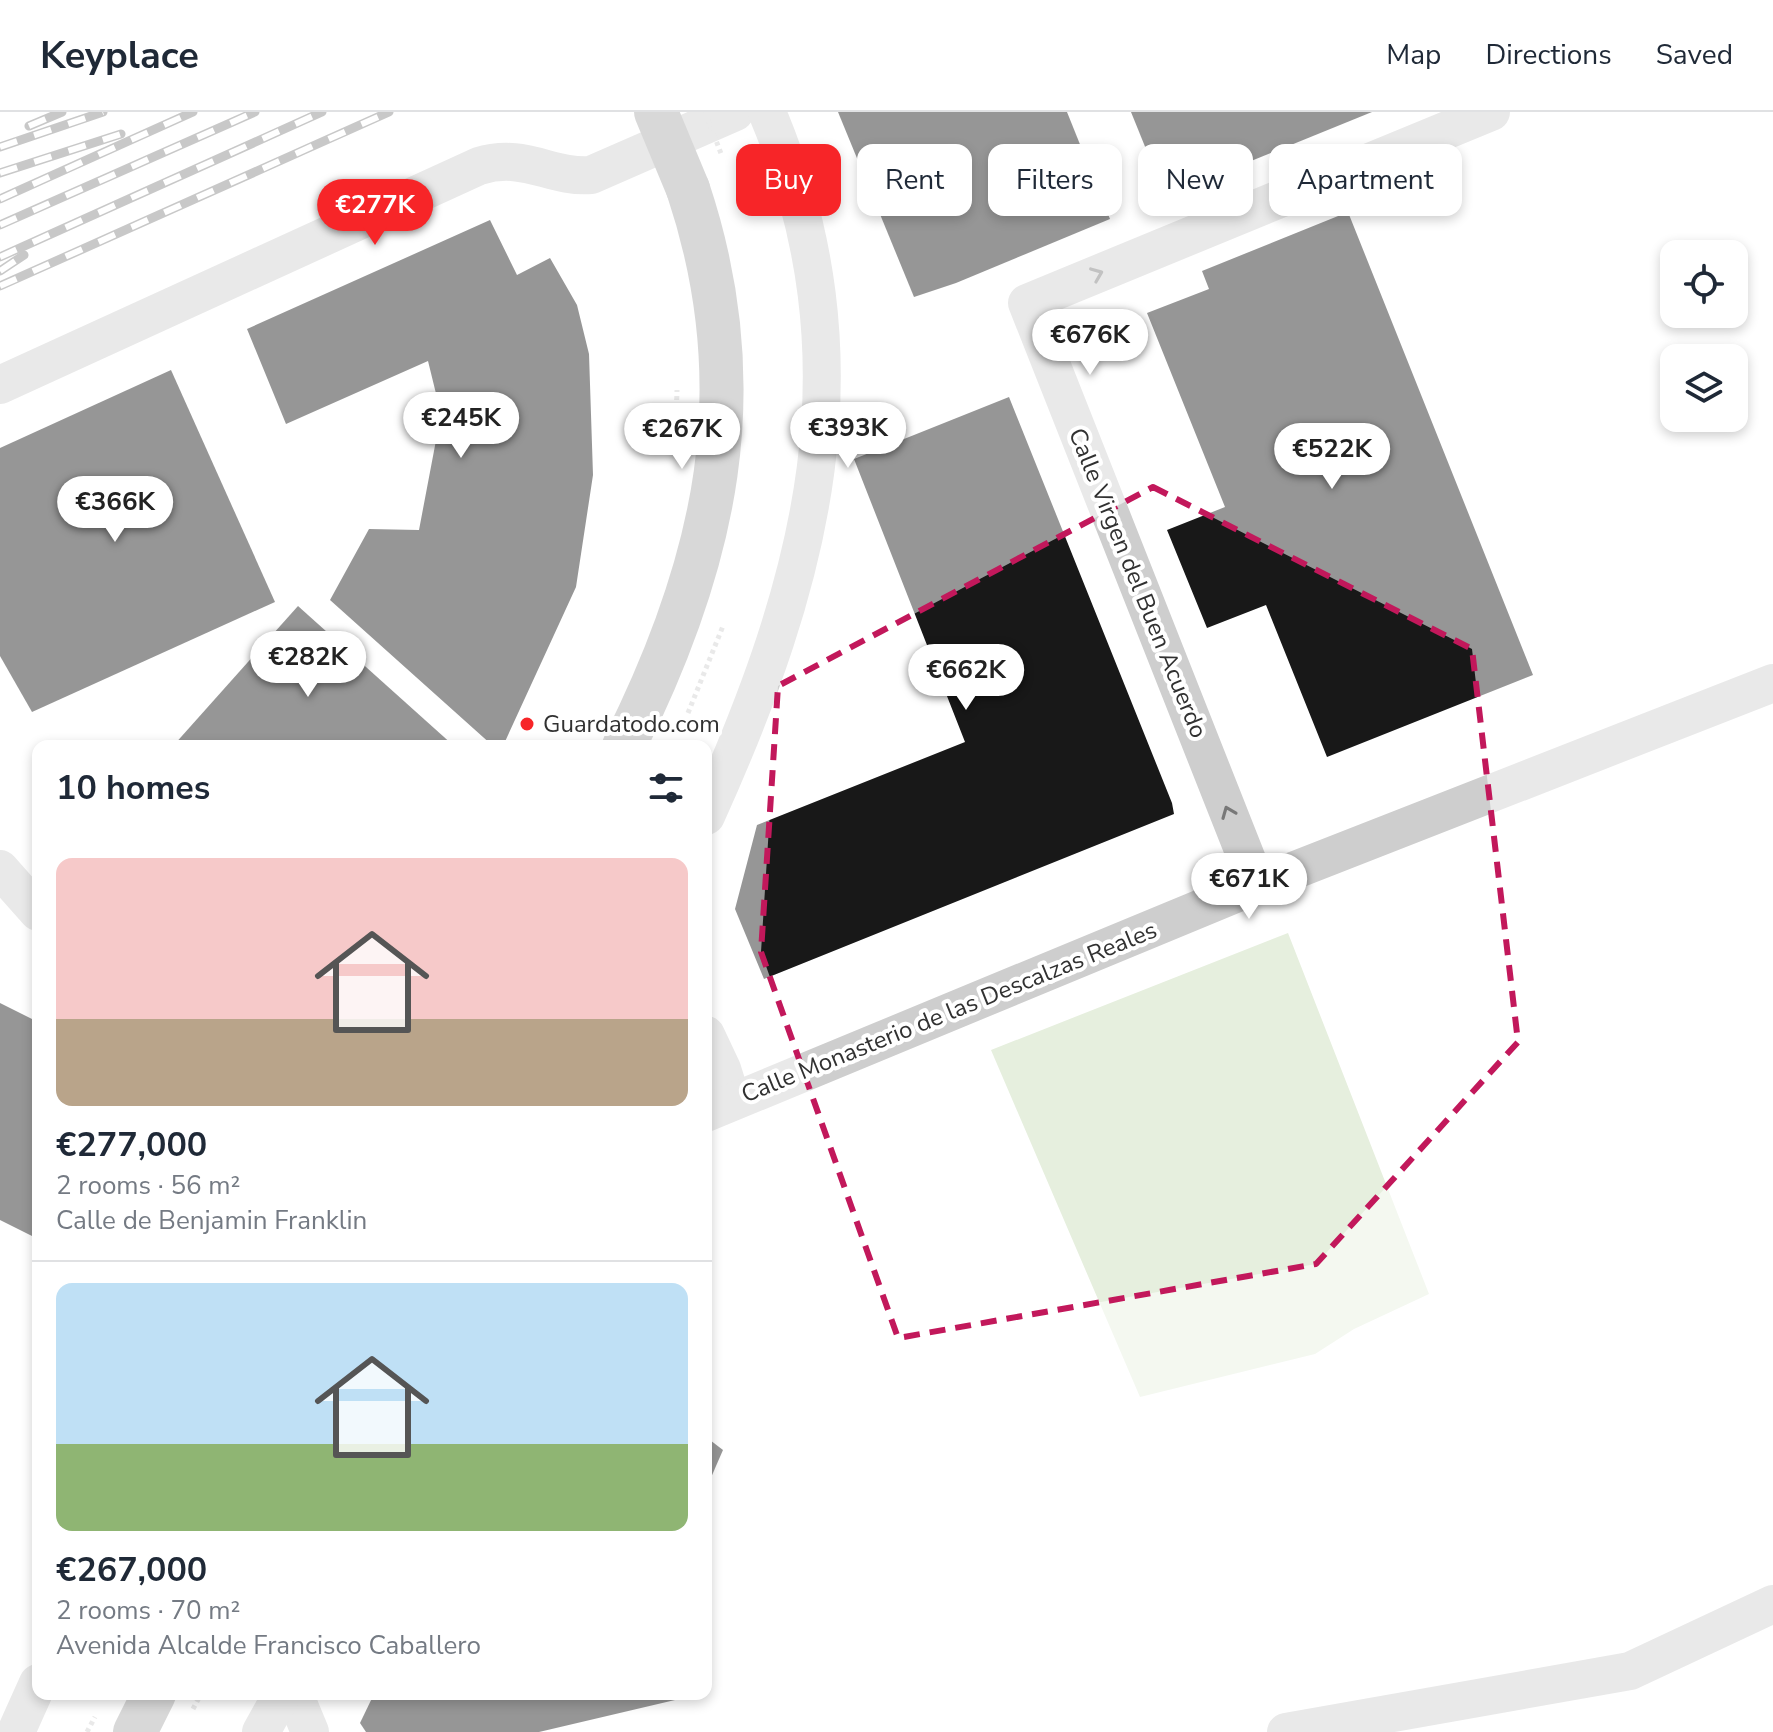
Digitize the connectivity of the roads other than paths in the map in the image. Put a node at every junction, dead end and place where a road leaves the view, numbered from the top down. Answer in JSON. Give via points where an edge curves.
{"nodes":[{"id":1,"x":656,"y":112,"type":"edge"},
{"id":2,"x":735,"y":112,"type":"edge"},
{"id":3,"x":767,"y":112,"type":"edge"},
{"id":4,"x":1491,"y":112,"type":"edge"},
{"id":5,"x":0,"y":385,"type":"edge"},
{"id":6,"x":1773,"y":683,"type":"edge"},
{"id":7,"x":627,"y":740,"type":"edge"},
{"id":8,"x":712,"y":803,"type":"edge"},
{"id":9,"x":0,"y":869,"type":"edge"},
{"id":10,"x":1257,"y":885,"type":"junction"},
{"id":11,"x":32,"y":905,"type":"edge"},
{"id":12,"x":712,"y":1048,"type":"edge"},
{"id":13,"x":719,"y":1107,"type":"edge"},
{"id":14,"x":1773,"y":1604,"type":"edge"},
{"id":15,"x":32,"y":1696,"type":"edge"},
{"id":16,"x":50,"y":1700,"type":"edge"},
{"id":17,"x":151,"y":1700,"type":"edge"},
{"id":18,"x":279,"y":1700,"type":"edge"},
{"id":19,"x":298,"y":1700,"type":"edge"},
{"id":20,"x":16,"y":1732,"type":"edge"},
{"id":21,"x":24,"y":1732,"type":"edge"},
{"id":22,"x":135,"y":1732,"type":"edge"},
{"id":23,"x":261,"y":1732,"type":"edge"},
{"id":24,"x":310,"y":1732,"type":"edge"},
{"id":25,"x":1286,"y":1732,"type":"edge"}],
"edges":[{"from":1,"to":7,"type":"main road","bridge":true,"via":[[688,189],[712,275],[722,374],[721,435],[702,548],[667,654]]},
{"from":2,"to":5,"type":"street","via":[[591,175],[511,160],[479,166]]},
{"from":3,"to":8,"type":"street","via":[[799,202],[811,264],[821,349],[820,449],[793,588]]},
{"from":10,"to":4,"type":"street","name":"Calle Virgen del Buen Acuerdo","one_way":true,"via":[[1027,303]]},
{"from":6,"to":10,"type":"street","name":"Calle Monasterio de las Descalzas Reales"},
{"from":9,"to":11,"type":"street"},
{"from":10,"to":13,"type":"street","name":"Calle Monasterio de las Descalzas Reales"},
{"from":12,"to":13,"type":"street","via":[[722,1069]]},
{"from":14,"to":25,"type":"street","via":[[1630,1671]]},
{"from":15,"to":20,"type":"street"},
{"from":16,"to":21,"type":"street"},
{"from":17,"to":22,"type":"main road"},
{"from":18,"to":23,"type":"street"},
{"from":19,"to":24,"type":"street"}]}
